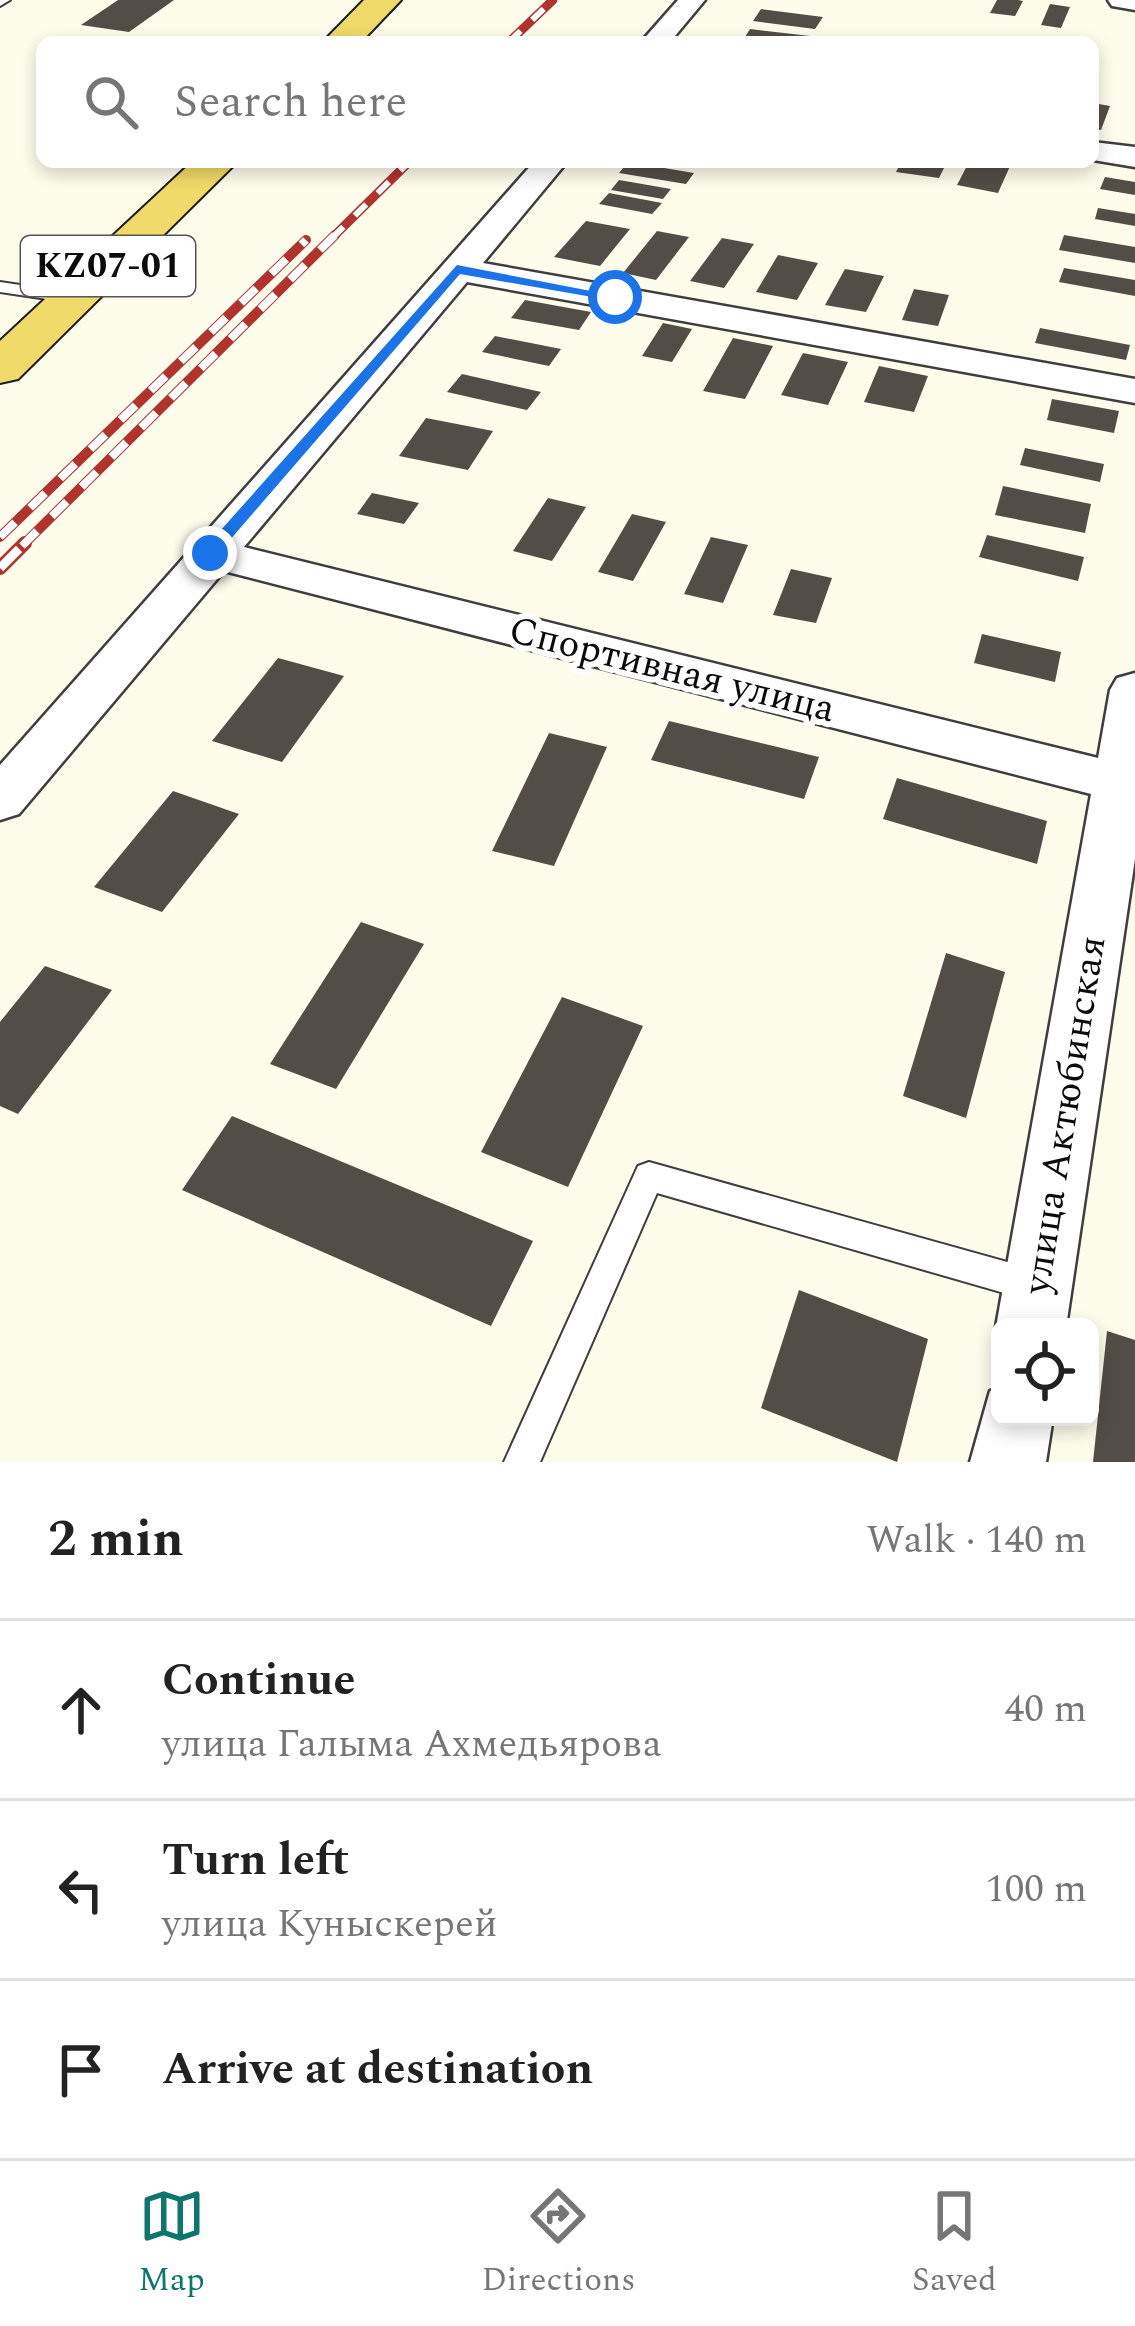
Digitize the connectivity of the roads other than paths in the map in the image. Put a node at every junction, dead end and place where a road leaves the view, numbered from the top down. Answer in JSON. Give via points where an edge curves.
{"nodes":[{"id":1,"x":384,"y":0,"type":"edge"},
{"id":2,"x":692,"y":0,"type":"edge"},
{"id":3,"x":1121,"y":0,"type":"edge"},
{"id":4,"x":1135,"y":2,"type":"edge"},
{"id":5,"x":347,"y":36,"type":"edge"},
{"id":6,"x":660,"y":36,"type":"edge"},
{"id":7,"x":1099,"y":152,"type":"edge"},
{"id":8,"x":1135,"y":158,"type":"edge"},
{"id":9,"x":210,"y":168,"type":"edge"},
{"id":10,"x":545,"y":168,"type":"edge"},
{"id":11,"x":457,"y":269,"type":"junction"},
{"id":12,"x":0,"y":287,"type":"edge"},
{"id":13,"x":74,"y":298,"type":"junction"},
{"id":14,"x":0,"y":368,"type":"edge"},
{"id":15,"x":1135,"y":391,"type":"edge"},
{"id":16,"x":210,"y":553,"type":"junction"},
{"id":17,"x":1135,"y":690,"type":"edge"},
{"id":18,"x":1127,"y":784,"type":"edge"},
{"id":19,"x":0,"y":800,"type":"edge"},
{"id":20,"x":1034,"y":1307,"type":"edge"},
{"id":21,"x":1014,"y":1426,"type":"edge"},
{"id":22,"x":522,"y":1462,"type":"edge"},
{"id":23,"x":1008,"y":1462,"type":"edge"}],
"edges":[{"from":1,"to":5,"type":"main road"},
{"from":2,"to":6,"type":"street"},
{"from":3,"to":4,"type":"street"},
{"from":7,"to":8,"type":"street"},
{"from":9,"to":13,"type":"main road","number":"KZ07-01"},
{"from":10,"to":11,"type":"street"},
{"from":11,"to":15,"type":"street"},
{"from":11,"to":16,"type":"street"},
{"from":12,"to":13,"type":"lane"},
{"from":13,"to":14,"type":"main road","number":"KZ07-01"},
{"from":16,"to":18,"type":"street","name":"Спортивная улица"},
{"from":16,"to":19,"type":"street"},
{"from":17,"to":18,"type":"street","name":"улица Актюбинская"},
{"from":18,"to":20,"type":"street","name":"улица Актюбинская"},
{"from":20,"to":22,"type":"lane","via":[[649,1176]]},
{"from":21,"to":23,"type":"street"}]}
